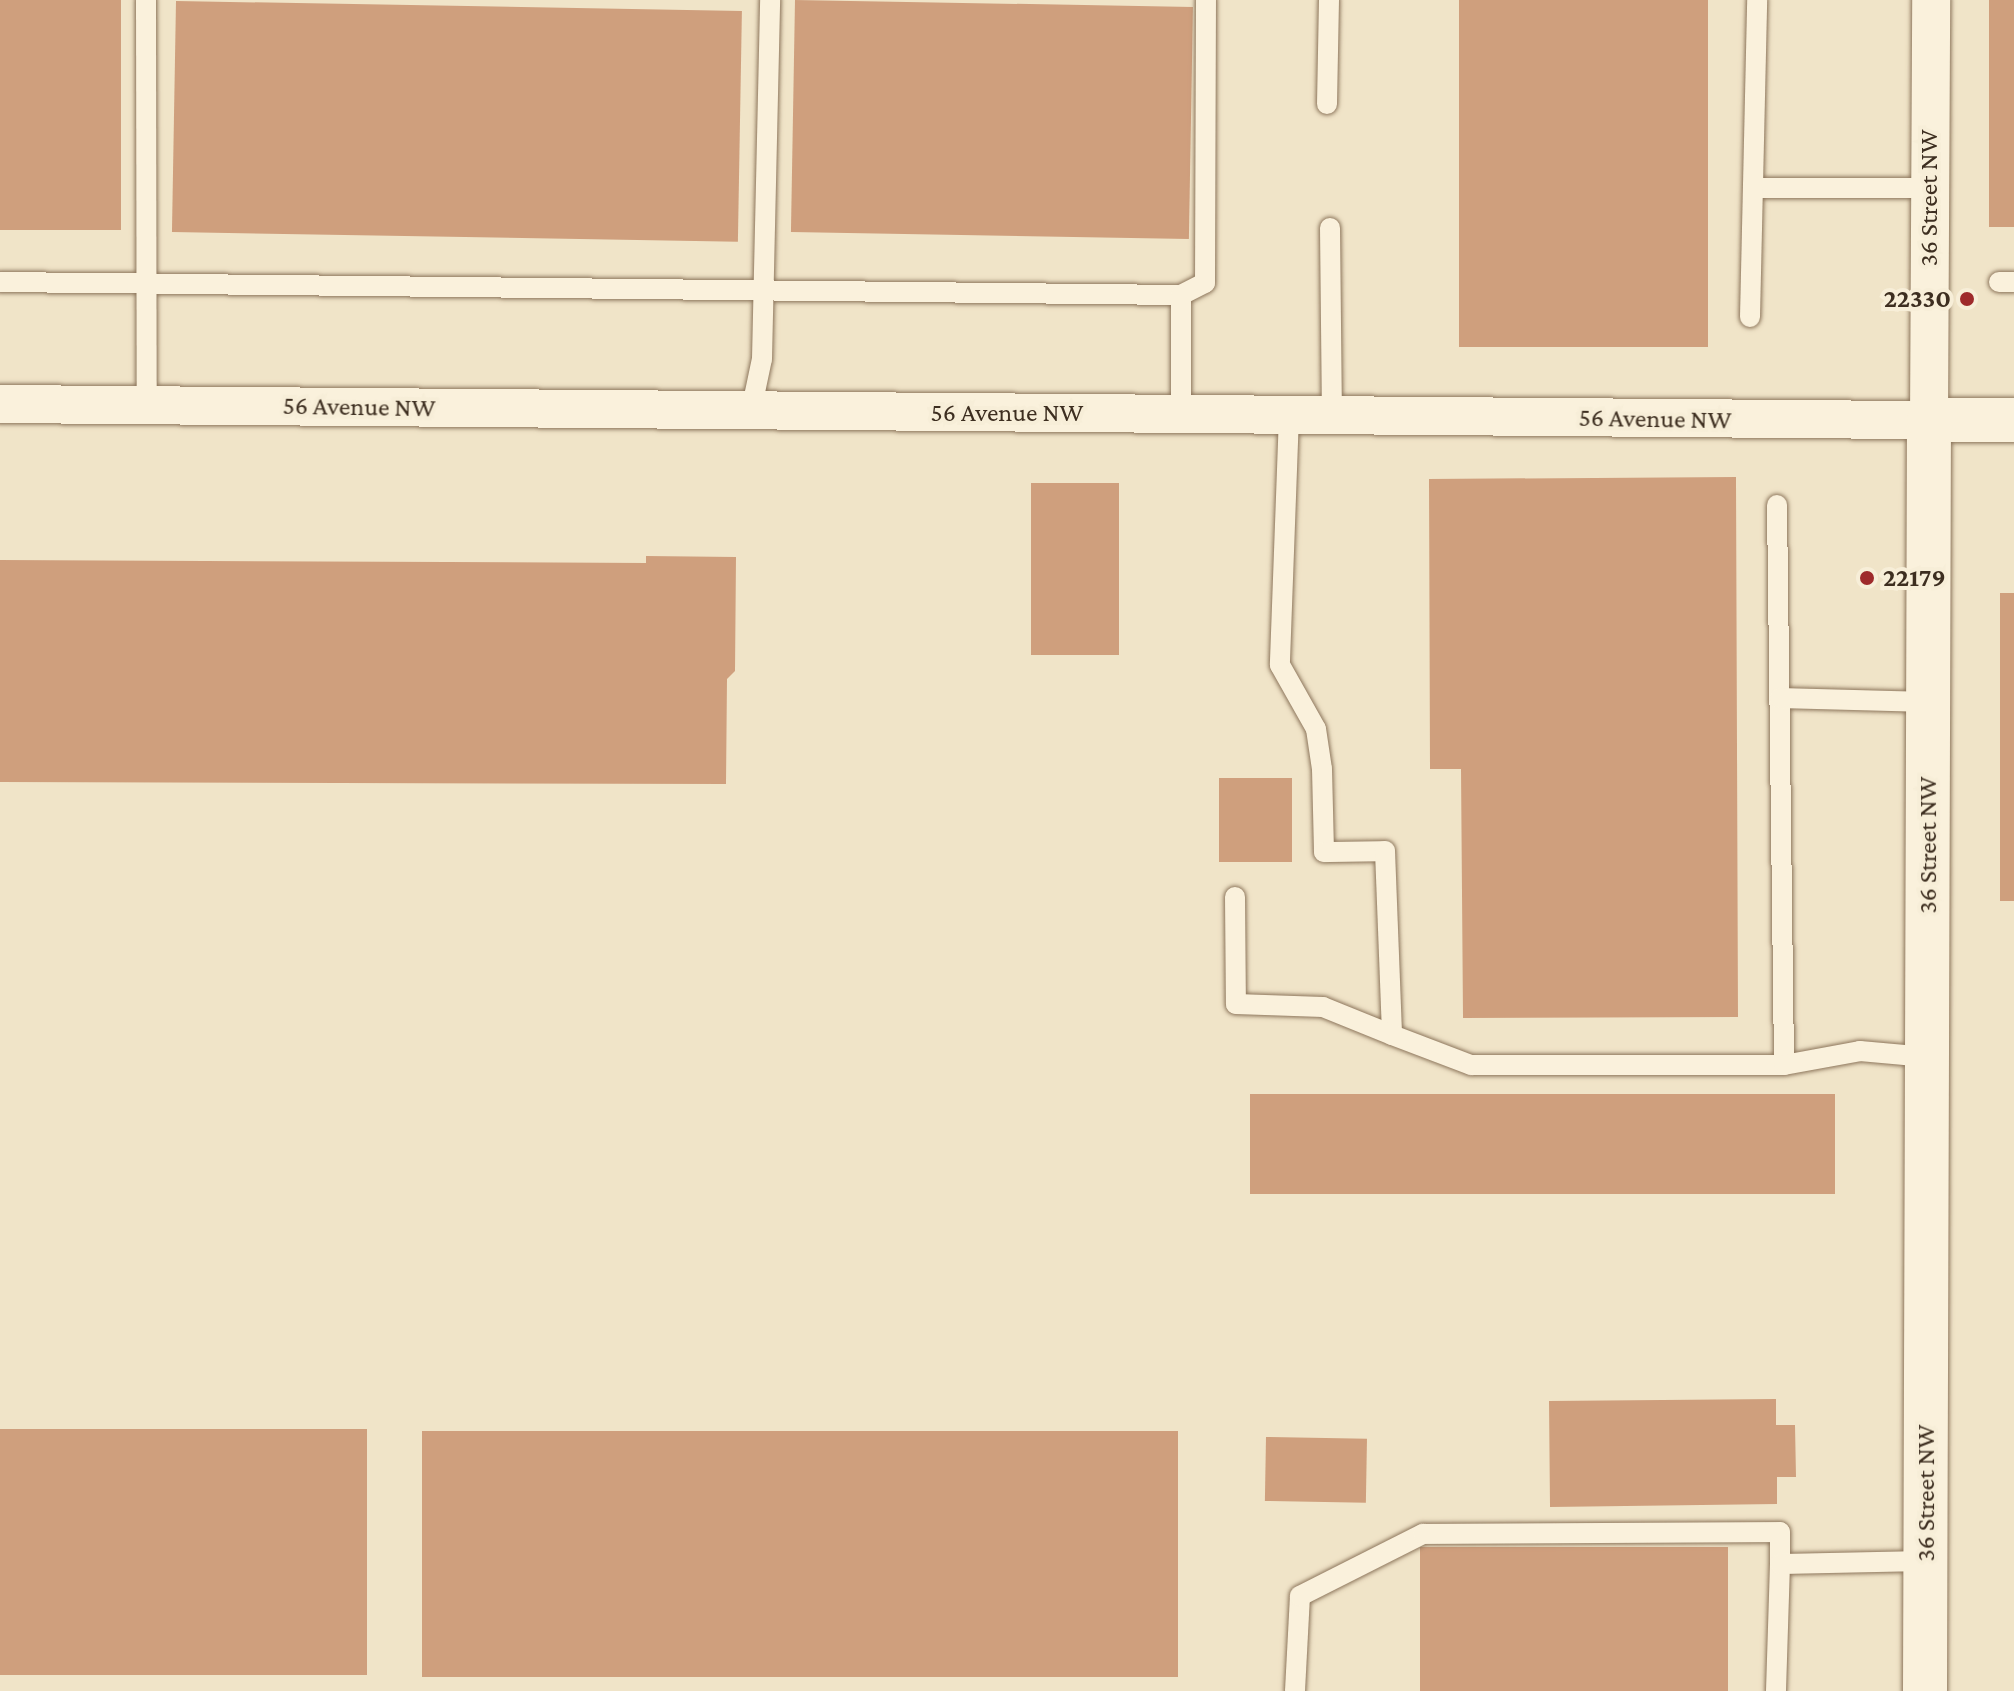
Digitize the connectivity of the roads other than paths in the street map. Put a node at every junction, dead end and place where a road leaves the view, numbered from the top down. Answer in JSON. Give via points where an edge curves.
{"nodes":[{"id":1,"x":146,"y":0,"type":"edge"},
{"id":2,"x":770,"y":0,"type":"edge"},
{"id":3,"x":1206,"y":0,"type":"edge"},
{"id":4,"x":1329,"y":0,"type":"edge"},
{"id":5,"x":1757,"y":0,"type":"edge"},
{"id":6,"x":1931,"y":0,"type":"edge"},
{"id":7,"x":1327,"y":104,"type":"dead end"},
{"id":8,"x":1753,"y":188,"type":"junction"},
{"id":9,"x":1929,"y":188,"type":"junction"},
{"id":10,"x":1330,"y":228,"type":"dead end"},
{"id":11,"x":0,"y":282,"type":"edge"},
{"id":12,"x":146,"y":284,"type":"junction"},
{"id":13,"x":764,"y":290,"type":"junction"},
{"id":14,"x":1181,"y":295,"type":"junction"},
{"id":15,"x":1750,"y":317,"type":"dead end"},
{"id":16,"x":0,"y":404,"type":"edge"},
{"id":17,"x":147,"y":405,"type":"junction"},
{"id":18,"x":751,"y":411,"type":"junction"},
{"id":19,"x":1181,"y":414,"type":"junction"},
{"id":20,"x":1289,"y":415,"type":"junction"},
{"id":21,"x":1332,"y":415,"type":"junction"},
{"id":22,"x":1929,"y":420,"type":"junction"},
{"id":23,"x":2014,"y":420,"type":"edge"},
{"id":24,"x":1777,"y":505,"type":"dead end"},
{"id":25,"x":1780,"y":698,"type":"junction"},
{"id":26,"x":1928,"y":702,"type":"junction"},
{"id":27,"x":1235,"y":897,"type":"dead end"},
{"id":28,"x":1392,"y":1035,"type":"junction"},
{"id":29,"x":1927,"y":1057,"type":"junction"},
{"id":30,"x":1784,"y":1065,"type":"junction"},
{"id":31,"x":1926,"y":1561,"type":"junction"},
{"id":32,"x":1780,"y":1564,"type":"junction"},
{"id":33,"x":1295,"y":1691,"type":"edge"},
{"id":34,"x":1776,"y":1691,"type":"edge"},
{"id":35,"x":1925,"y":1691,"type":"edge"}],
"edges":[{"from":1,"to":12,"type":"lane"},
{"from":2,"to":13,"type":"lane"},
{"from":3,"to":14,"type":"lane","via":[[1205,283]]},
{"from":4,"to":7,"type":"lane"},
{"from":5,"to":8,"type":"lane"},
{"from":6,"to":9,"type":"street","name":"36 Street NW"},
{"from":8,"to":9,"type":"lane"},
{"from":8,"to":15,"type":"lane"},
{"from":9,"to":22,"type":"street","name":"36 Street NW"},
{"from":10,"to":21,"type":"lane"},
{"from":11,"to":12,"type":"lane"},
{"from":12,"to":13,"type":"lane"},
{"from":12,"to":17,"type":"lane"},
{"from":13,"to":14,"type":"lane"},
{"from":13,"to":18,"type":"lane","via":[[762,359]]},
{"from":14,"to":19,"type":"lane"},
{"from":16,"to":17,"type":"street","name":"56 Avenue NW"},
{"from":17,"to":18,"type":"street","name":"56 Avenue NW"},
{"from":18,"to":19,"type":"street","name":"56 Avenue NW"},
{"from":19,"to":20,"type":"street","name":"56 Avenue NW"},
{"from":20,"to":21,"type":"street","name":"56 Avenue NW"},
{"from":20,"to":28,"type":"lane","via":[[1280,665],[1316,729],[1324,852],[1385,851]]},
{"from":21,"to":22,"type":"street","name":"56 Avenue NW"},
{"from":22,"to":23,"type":"street","name":"56 Avenue NW"},
{"from":22,"to":26,"type":"street","name":"36 Street NW"},
{"from":24,"to":25,"type":"lane"},
{"from":25,"to":26,"type":"lane"},
{"from":25,"to":30,"type":"lane"},
{"from":26,"to":29,"type":"street","name":"36 Street NW"},
{"from":27,"to":28,"type":"lane","via":[[1236,1004],[1323,1007]]},
{"from":28,"to":30,"type":"lane","via":[[1471,1065]]},
{"from":29,"to":30,"type":"lane","via":[[1860,1051]]},
{"from":29,"to":31,"type":"street","name":"36 Street NW"},
{"from":31,"to":32,"type":"lane"},
{"from":31,"to":35,"type":"street","name":"36 Street NW"},
{"from":32,"to":33,"type":"lane","via":[[1780,1532],[1423,1534],[1300,1596]]},
{"from":32,"to":34,"type":"lane"}]}
